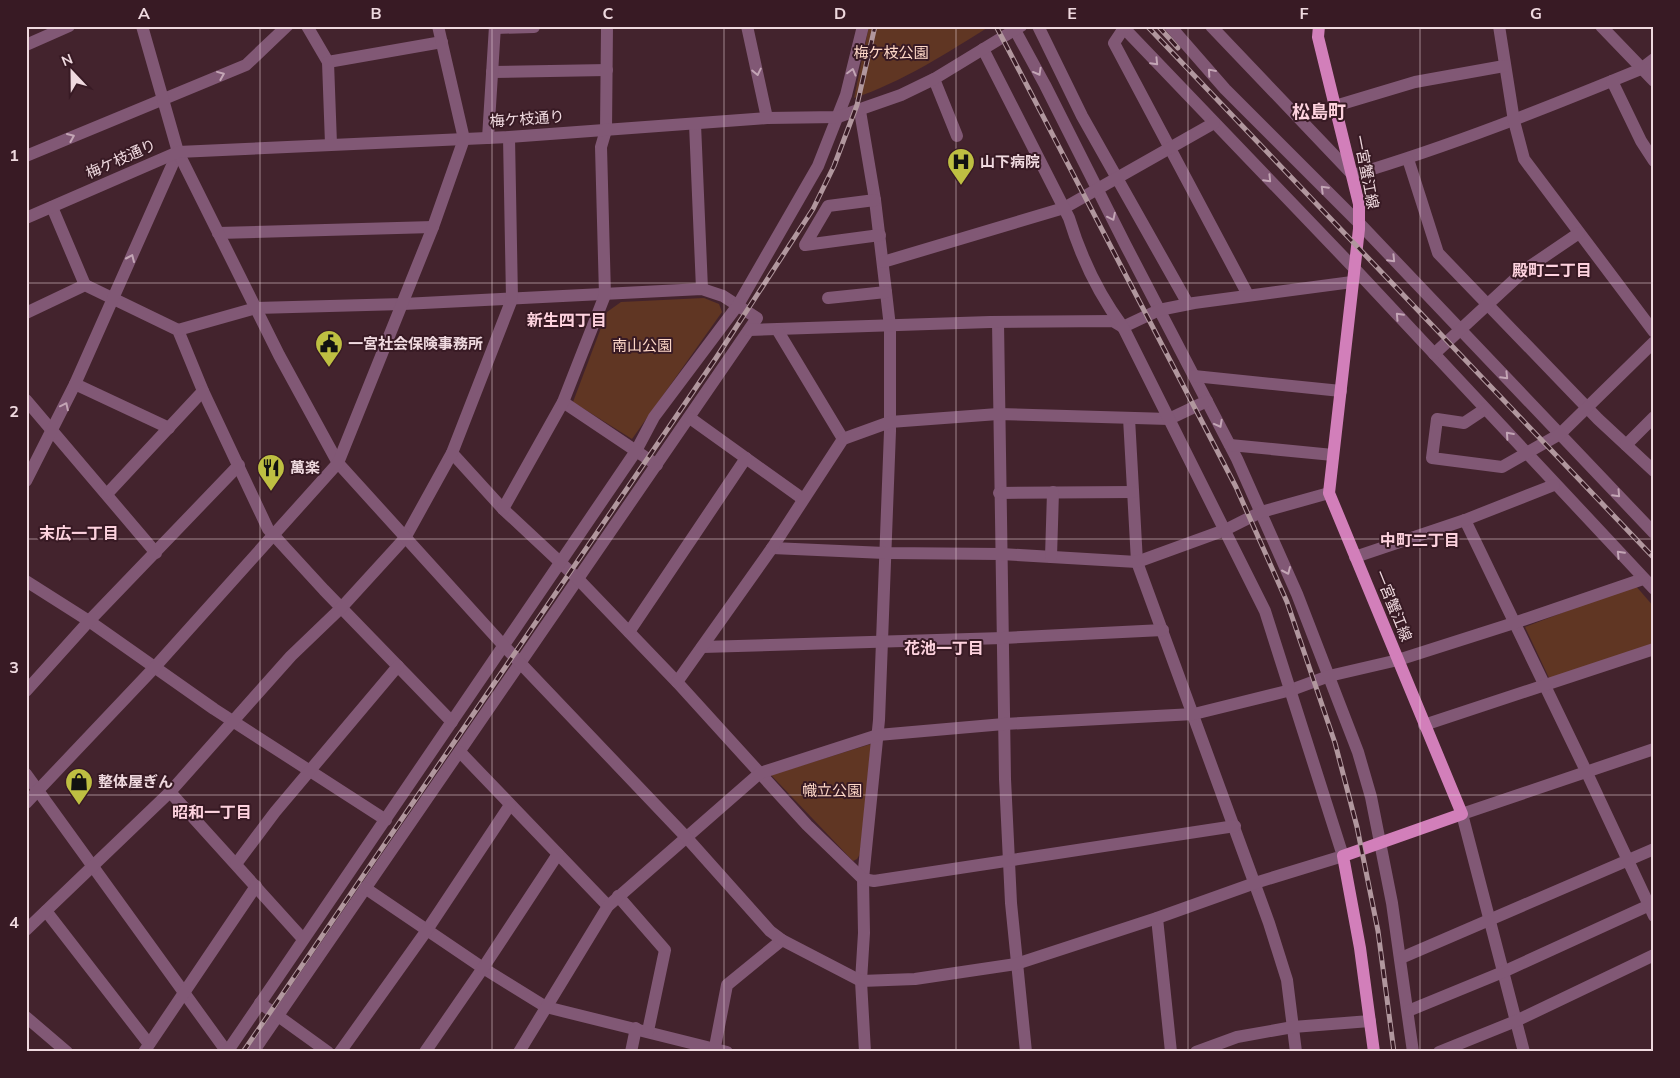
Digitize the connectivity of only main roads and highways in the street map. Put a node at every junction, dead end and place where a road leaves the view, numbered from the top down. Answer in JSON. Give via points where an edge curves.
{"nodes":[{"id":1,"x":1319,"y":26,"type":"edge"},
{"id":2,"x":1374,"y":1052,"type":"edge"}],
"edges":[{"from":1,"to":2,"type":"main road","name":"一宮蟹江線","via":[[1318,37],[1359,204],[1329,493],[1462,814],[1343,856]]}]}
